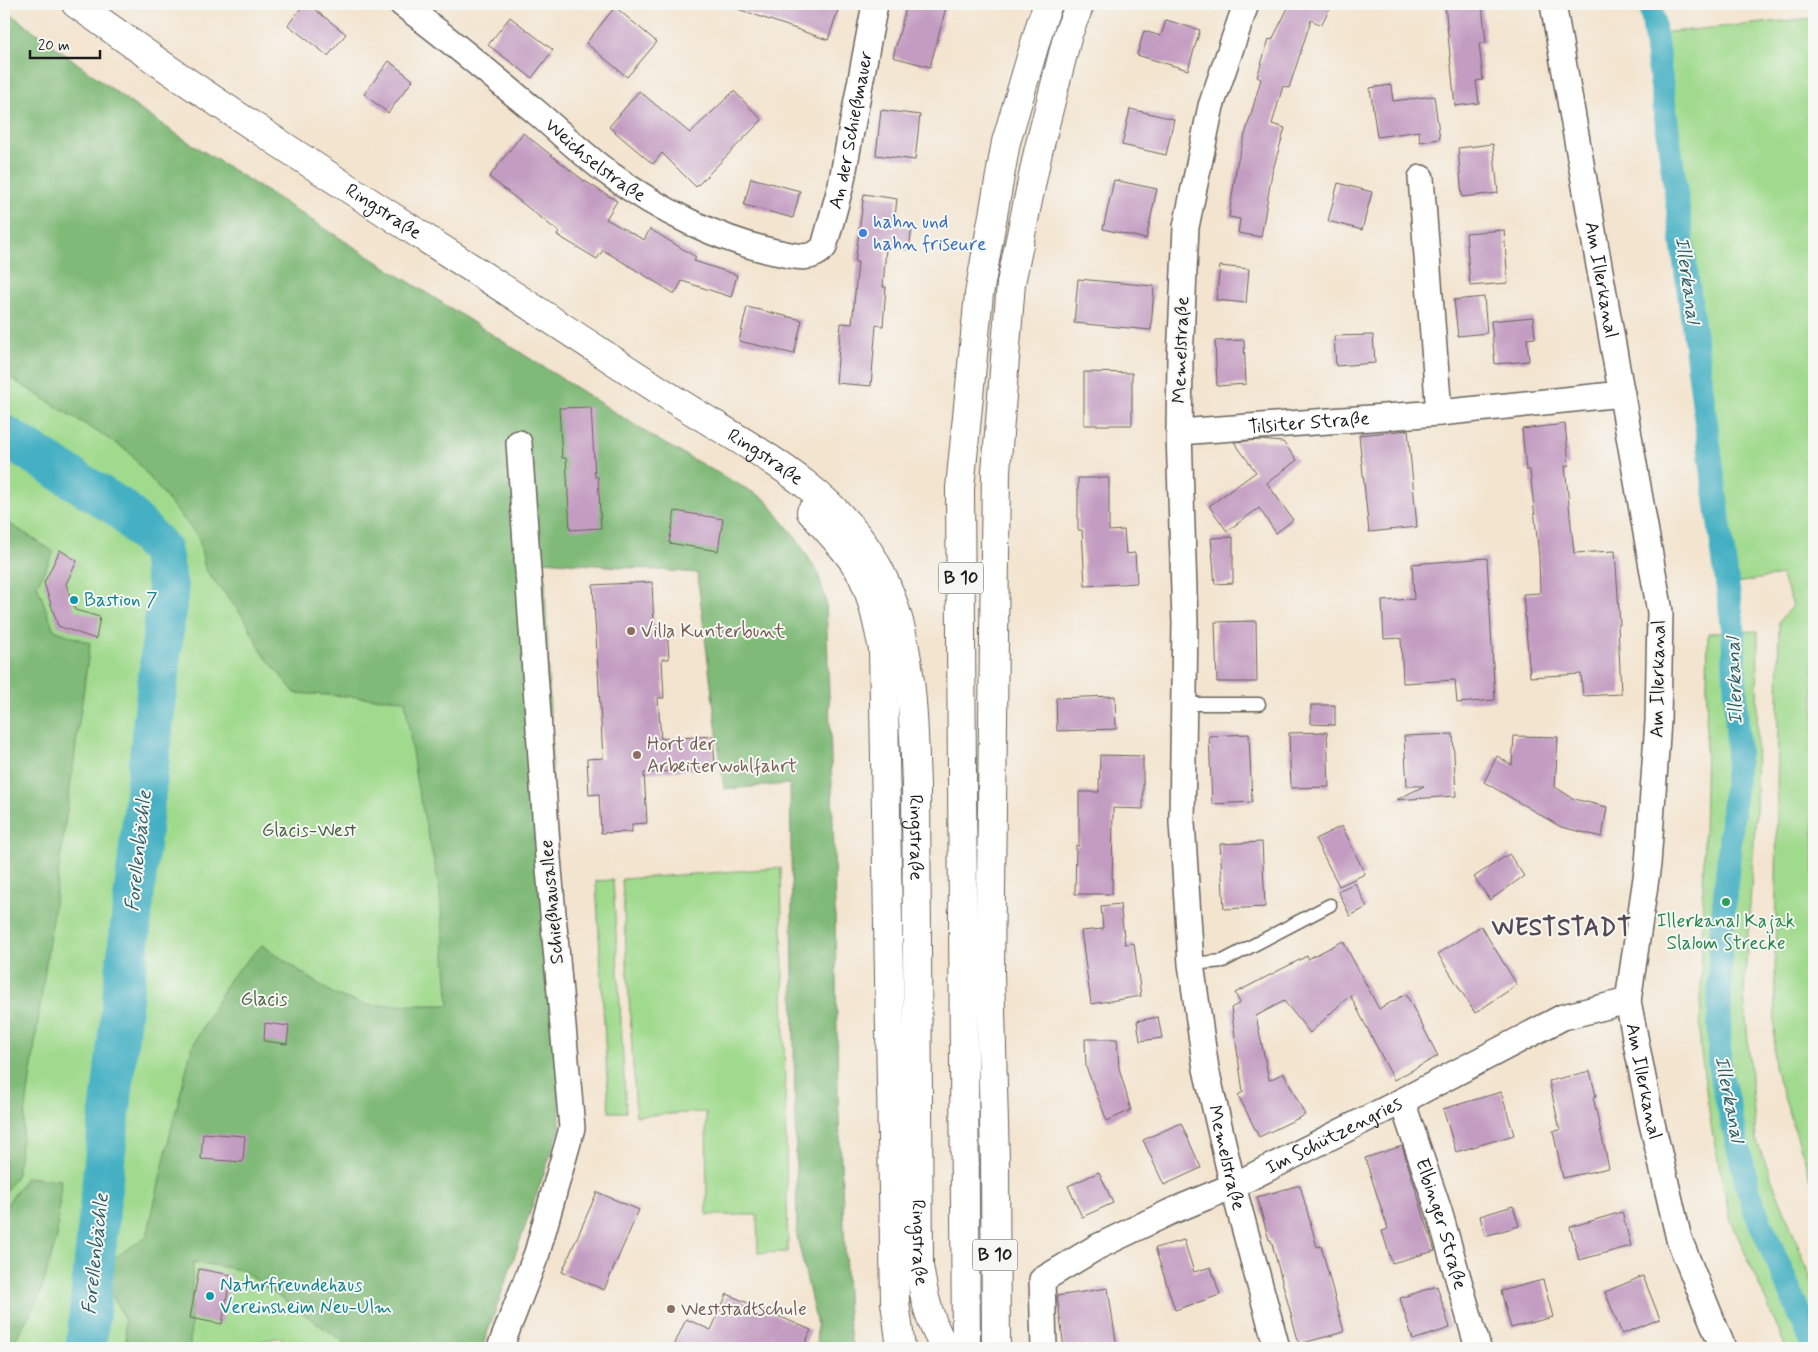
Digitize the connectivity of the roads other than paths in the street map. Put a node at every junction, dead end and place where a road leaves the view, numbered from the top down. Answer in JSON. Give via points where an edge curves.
{"nodes":[{"id":1,"x":76,"y":4,"type":"edge"},
{"id":2,"x":402,"y":4,"type":"edge"},
{"id":3,"x":875,"y":4,"type":"edge"},
{"id":4,"x":1048,"y":4,"type":"edge"},
{"id":5,"x":1080,"y":4,"type":"edge"},
{"id":6,"x":1246,"y":4,"type":"edge"},
{"id":7,"x":1553,"y":4,"type":"edge"},
{"id":8,"x":1421,"y":178,"type":"dead end"},
{"id":9,"x":818,"y":254,"type":"joint"},
{"id":10,"x":1622,"y":394,"type":"junction"},
{"id":11,"x":696,"y":414,"type":"junction"},
{"id":12,"x":1439,"y":414,"type":"junction"},
{"id":13,"x":1179,"y":432,"type":"junction"},
{"id":14,"x":519,"y":443,"type":"dead end"},
{"id":15,"x":1185,"y":704,"type":"junction"},
{"id":16,"x":1259,"y":704,"type":"dead end"},
{"id":17,"x":1330,"y":905,"type":"dead end"},
{"id":18,"x":1191,"y":964,"type":"junction"},
{"id":19,"x":1628,"y":1001,"type":"junction"},
{"id":20,"x":1402,"y":1101,"type":"junction"},
{"id":21,"x":1232,"y":1186,"type":"junction"},
{"id":22,"x":500,"y":1348,"type":"edge"},
{"id":23,"x":901,"y":1348,"type":"edge"},
{"id":24,"x":945,"y":1348,"type":"edge"},
{"id":25,"x":966,"y":1348,"type":"edge"},
{"id":26,"x":996,"y":1348,"type":"edge"},
{"id":27,"x":1044,"y":1348,"type":"edge"},
{"id":28,"x":1277,"y":1348,"type":"edge"},
{"id":29,"x":1478,"y":1348,"type":"edge"},
{"id":30,"x":1723,"y":1348,"type":"edge"}],
"edges":[{"from":1,"to":11,"type":"main road","name":"Ringstraße","via":[[203,93]]},
{"from":2,"to":9,"type":"street","name":"Weichselstraße","via":[[610,174],[647,199],[697,225],[756,248],[806,258]]},
{"from":3,"to":9,"type":"street","name":"An der Schießmauer","via":[[841,185],[824,247]]},
{"from":4,"to":25,"type":"main road","number":"B 10","via":[[1006,142],[979,294],[960,488]]},
{"from":5,"to":26,"type":"main road","number":"B 10","via":[[1068,34],[1038,152],[1012,283],[996,471],[990,973]]},
{"from":6,"to":13,"type":"street","name":"Memelstraße","via":[[1211,106],[1186,227]]},
{"from":7,"to":10,"type":"street","name":"Am Illerkanal"},
{"from":8,"to":12,"type":"street"},
{"from":10,"to":12,"type":"street","name":"Tilsiter Straße"},
{"from":10,"to":19,"type":"street","name":"Am Illerkanal","via":[[1660,612],[1658,721],[1648,864]]},
{"from":11,"to":23,"type":"main road","name":"Ringstraße","via":[[788,486],[835,539],[865,580],[883,649],[895,1302]]},
{"from":11,"to":24,"type":"main road","name":"Ringstraße","via":[[773,460],[815,491],[853,530],[874,560],[893,600],[906,652],[914,721],[919,1266],[925,1301],[935,1331]]},
{"from":12,"to":13,"type":"street","name":"Tilsiter Straße"},
{"from":13,"to":15,"type":"street","name":"Memelstraße"},
{"from":14,"to":22,"type":"street","name":"Schießhausallee","via":[[548,858],[572,1128],[538,1253]]},
{"from":15,"to":16,"type":"lane"},
{"from":15,"to":18,"type":"street","name":"Memelstraße","via":[[1182,822]]},
{"from":17,"to":18,"type":"lane","via":[[1223,961]]},
{"from":18,"to":21,"type":"street","name":"Memelstraße","via":[[1206,1069]]},
{"from":19,"to":20,"type":"street","name":"Im Schützengries","via":[[1563,1017]]},
{"from":19,"to":30,"type":"street","name":"Am Illerkanal","via":[[1679,1240]]},
{"from":20,"to":21,"type":"street","name":"Im Schützengries"},
{"from":20,"to":29,"type":"street","name":"Elbinger Straße","via":[[1439,1211]]},
{"from":21,"to":27,"type":"street","name":"Im Schützengries","via":[[1097,1246],[1042,1280]]},
{"from":21,"to":28,"type":"street","name":"Memelstraße"}]}
